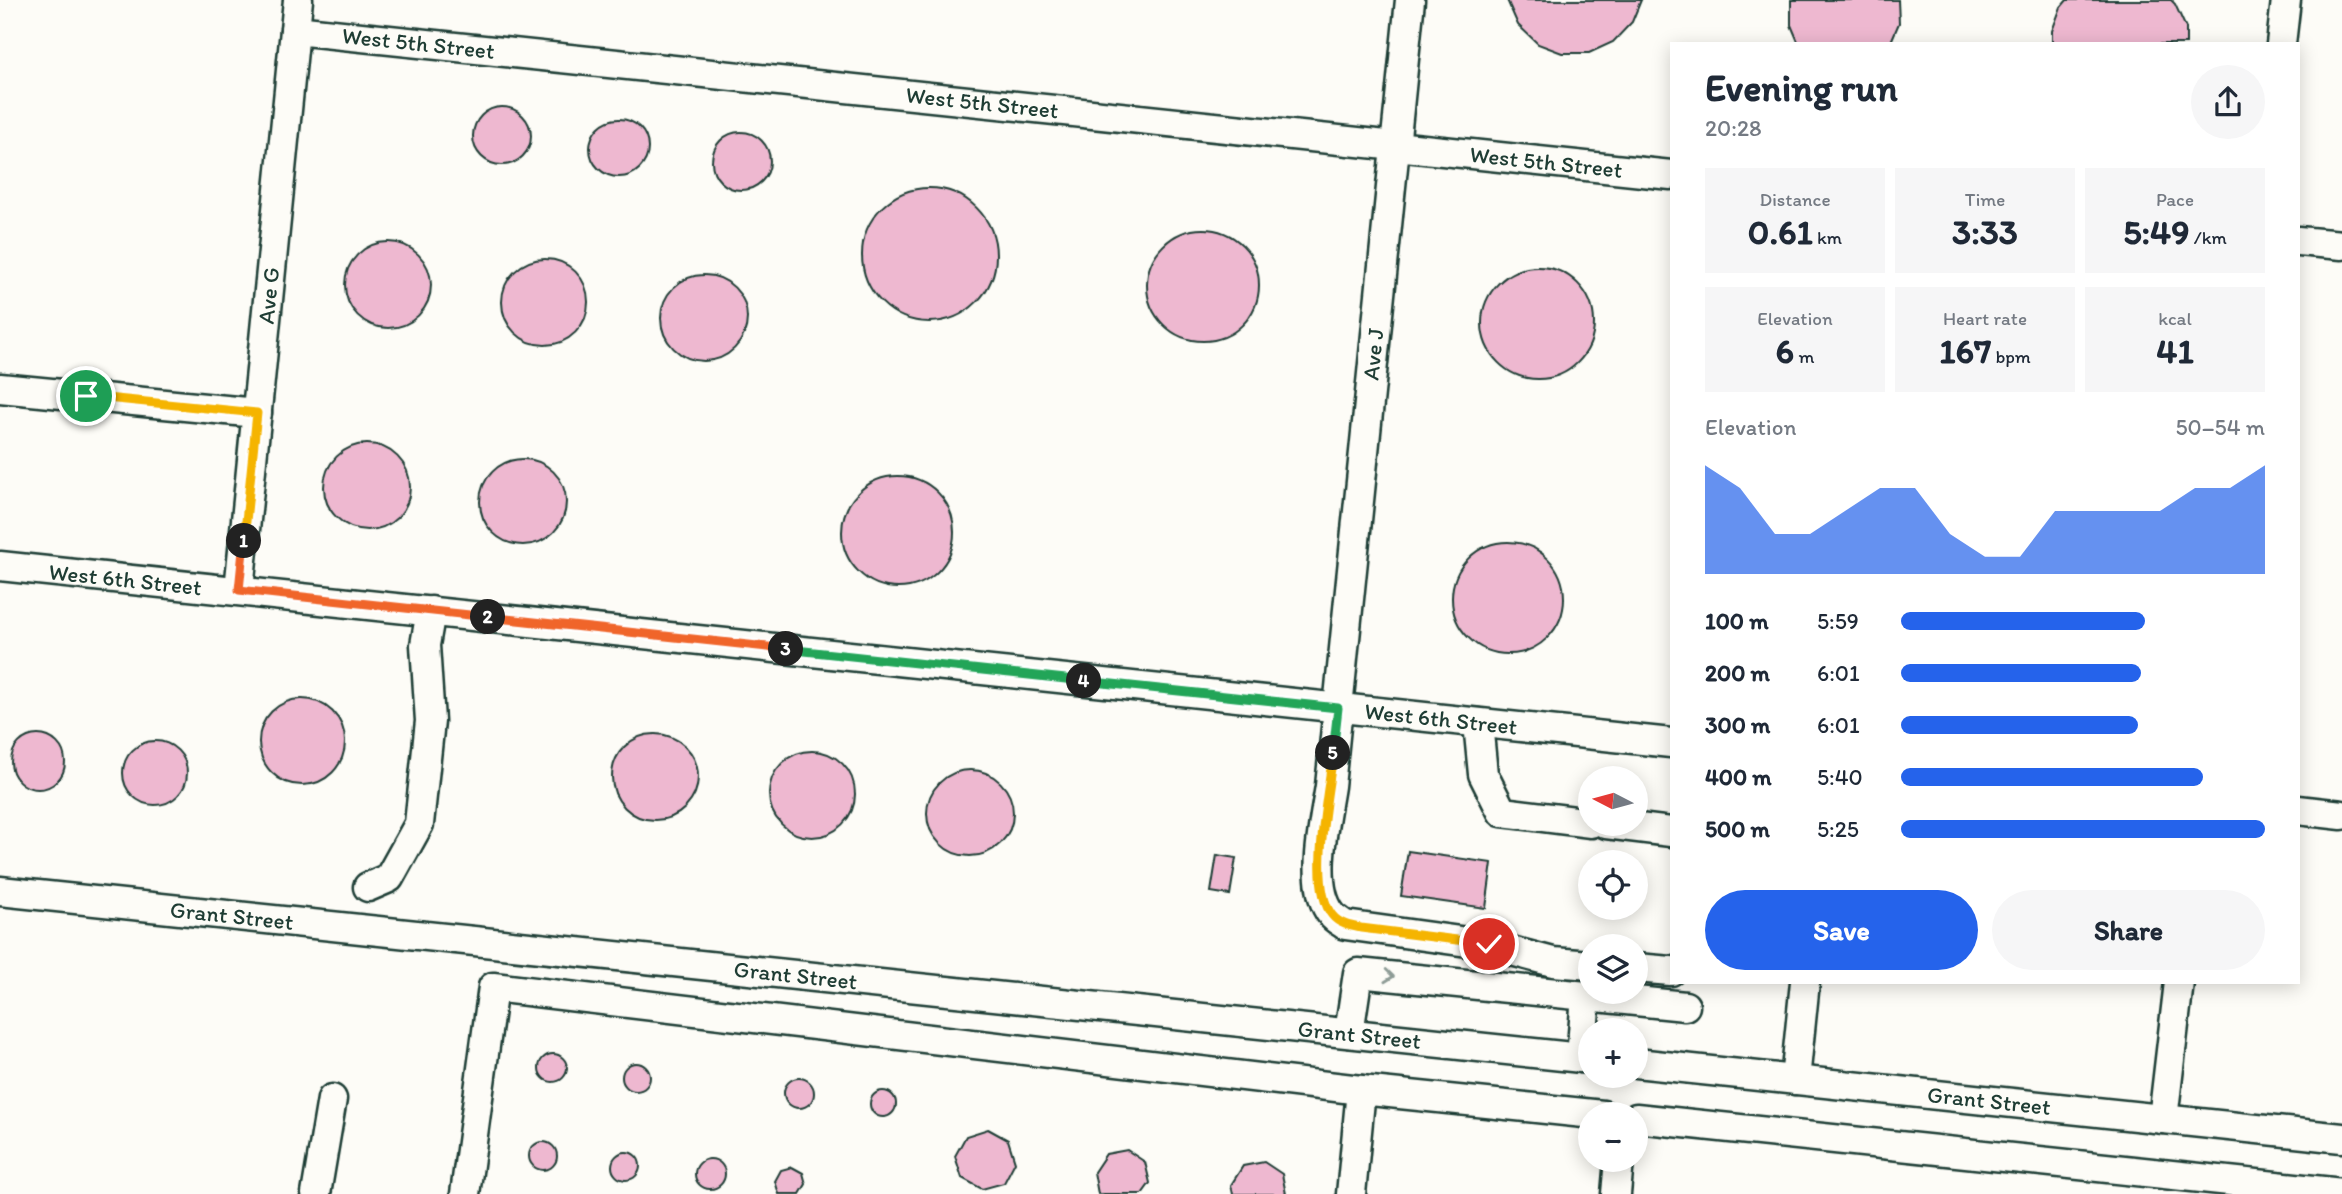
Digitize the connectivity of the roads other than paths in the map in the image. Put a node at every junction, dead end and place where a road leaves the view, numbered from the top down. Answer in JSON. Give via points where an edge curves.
{"nodes":[{"id":1,"x":298,"y":0,"type":"edge"},
{"id":2,"x":1410,"y":0,"type":"edge"},
{"id":3,"x":2286,"y":0,"type":"edge"},
{"id":4,"x":295,"y":30,"type":"junction"},
{"id":5,"x":2281,"y":42,"type":"edge"},
{"id":6,"x":1394,"y":145,"type":"junction"},
{"id":7,"x":1670,"y":174,"type":"edge"},
{"id":8,"x":2300,"y":241,"type":"edge"},
{"id":9,"x":2342,"y":246,"type":"edge"},
{"id":10,"x":0,"y":388,"type":"edge"},
{"id":11,"x":257,"y":413,"type":"junction"},
{"id":12,"x":0,"y":566,"type":"edge"},
{"id":13,"x":239,"y":590,"type":"junction"},
{"id":14,"x":431,"y":611,"type":"junction"},
{"id":15,"x":1338,"y":708,"type":"junction"},
{"id":16,"x":1478,"y":723,"type":"junction"},
{"id":17,"x":1670,"y":743,"type":"edge"},
{"id":18,"x":2300,"y":810,"type":"edge"},
{"id":19,"x":2342,"y":815,"type":"edge"},
{"id":20,"x":1578,"y":821,"type":"edge"},
{"id":21,"x":1648,"y":829,"type":"edge"},
{"id":22,"x":1670,"y":832,"type":"edge"},
{"id":23,"x":368,"y":887,"type":"dead end"},
{"id":24,"x":0,"y":891,"type":"edge"},
{"id":25,"x":1578,"y":964,"type":"edge"},
{"id":26,"x":1648,"y":969,"type":"edge"},
{"id":27,"x":1670,"y":971,"type":"edge"},
{"id":28,"x":1805,"y":984,"type":"edge"},
{"id":29,"x":2179,"y":984,"type":"edge"},
{"id":30,"x":1578,"y":995,"type":"edge"},
{"id":31,"x":1648,"y":1002,"type":"edge"},
{"id":32,"x":1685,"y":1006,"type":"dead end"},
{"id":33,"x":1349,"y":1033,"type":"junction"},
{"id":34,"x":1578,"y":1057,"type":"edge"},
{"id":35,"x":1648,"y":1064,"type":"edge"},
{"id":36,"x":1795,"y":1080,"type":"junction"},
{"id":37,"x":1361,"y":1090,"type":"junction"},
{"id":38,"x":332,"y":1098,"type":"dead end"},
{"id":39,"x":1578,"y":1112,"type":"edge"},
{"id":40,"x":1648,"y":1119,"type":"edge"},
{"id":41,"x":2163,"y":1119,"type":"junction"},
{"id":42,"x":2342,"y":1138,"type":"edge"},
{"id":43,"x":1618,"y":1172,"type":"edge"},
{"id":44,"x":316,"y":1194,"type":"edge"},
{"id":45,"x":466,"y":1194,"type":"edge"},
{"id":46,"x":1350,"y":1194,"type":"edge"},
{"id":47,"x":1616,"y":1194,"type":"edge"},
{"id":48,"x":2342,"y":1194,"type":"edge"}],
"edges":[{"from":1,"to":4,"type":"street","name":"Ave G"},
{"from":2,"to":6,"type":"street","name":"Ave J"},
{"from":3,"to":5,"type":"street"},
{"from":4,"to":6,"type":"street","name":"West 5th Street"},
{"from":4,"to":11,"type":"street","name":"Ave G"},
{"from":6,"to":7,"type":"street","name":"West 5th Street"},
{"from":6,"to":15,"type":"street","name":"Ave J"},
{"from":8,"to":9,"type":"street"},
{"from":10,"to":11,"type":"street"},
{"from":11,"to":13,"type":"street","name":"Ave G"},
{"from":12,"to":13,"type":"street","name":"West 6th Street"},
{"from":13,"to":14,"type":"street","name":"West 6th Street"},
{"from":14,"to":15,"type":"street","name":"West 6th Street"},
{"from":14,"to":23,"type":"street","via":[[425,645],[430,721],[419,824],[390,878]]},
{"from":15,"to":16,"type":"street","name":"West 6th Street"},
{"from":15,"to":25,"type":"street","name":"Ave J","via":[[1320,864],[1320,884],[1332,915],[1345,925],[1489,944],[1553,962]]},
{"from":16,"to":17,"type":"street","name":"West 6th Street"},
{"from":16,"to":20,"type":"street","via":[[1483,774],[1502,812]]},
{"from":18,"to":19,"type":"street"},
{"from":21,"to":22,"type":"street"},
{"from":24,"to":33,"type":"street","name":"Grant Street"},
{"from":26,"to":27,"type":"street"},
{"from":28,"to":36,"type":"street"},
{"from":29,"to":41,"type":"street"},
{"from":33,"to":30,"type":"street","one_way":true,"via":[[1358,973]]},
{"from":31,"to":32,"type":"street"},
{"from":33,"to":34,"type":"street","name":"Grant Street"},
{"from":35,"to":36,"type":"street","name":"Grant Street"},
{"from":36,"to":41,"type":"street","name":"Grant Street"},
{"from":37,"to":39,"type":"street"},
{"from":37,"to":45,"type":"street","via":[[493,987]]},
{"from":37,"to":46,"type":"street"},
{"from":38,"to":44,"type":"street"},
{"from":40,"to":48,"type":"street"},
{"from":41,"to":42,"type":"street","name":"Grant Street"},
{"from":43,"to":47,"type":"street"}]}
